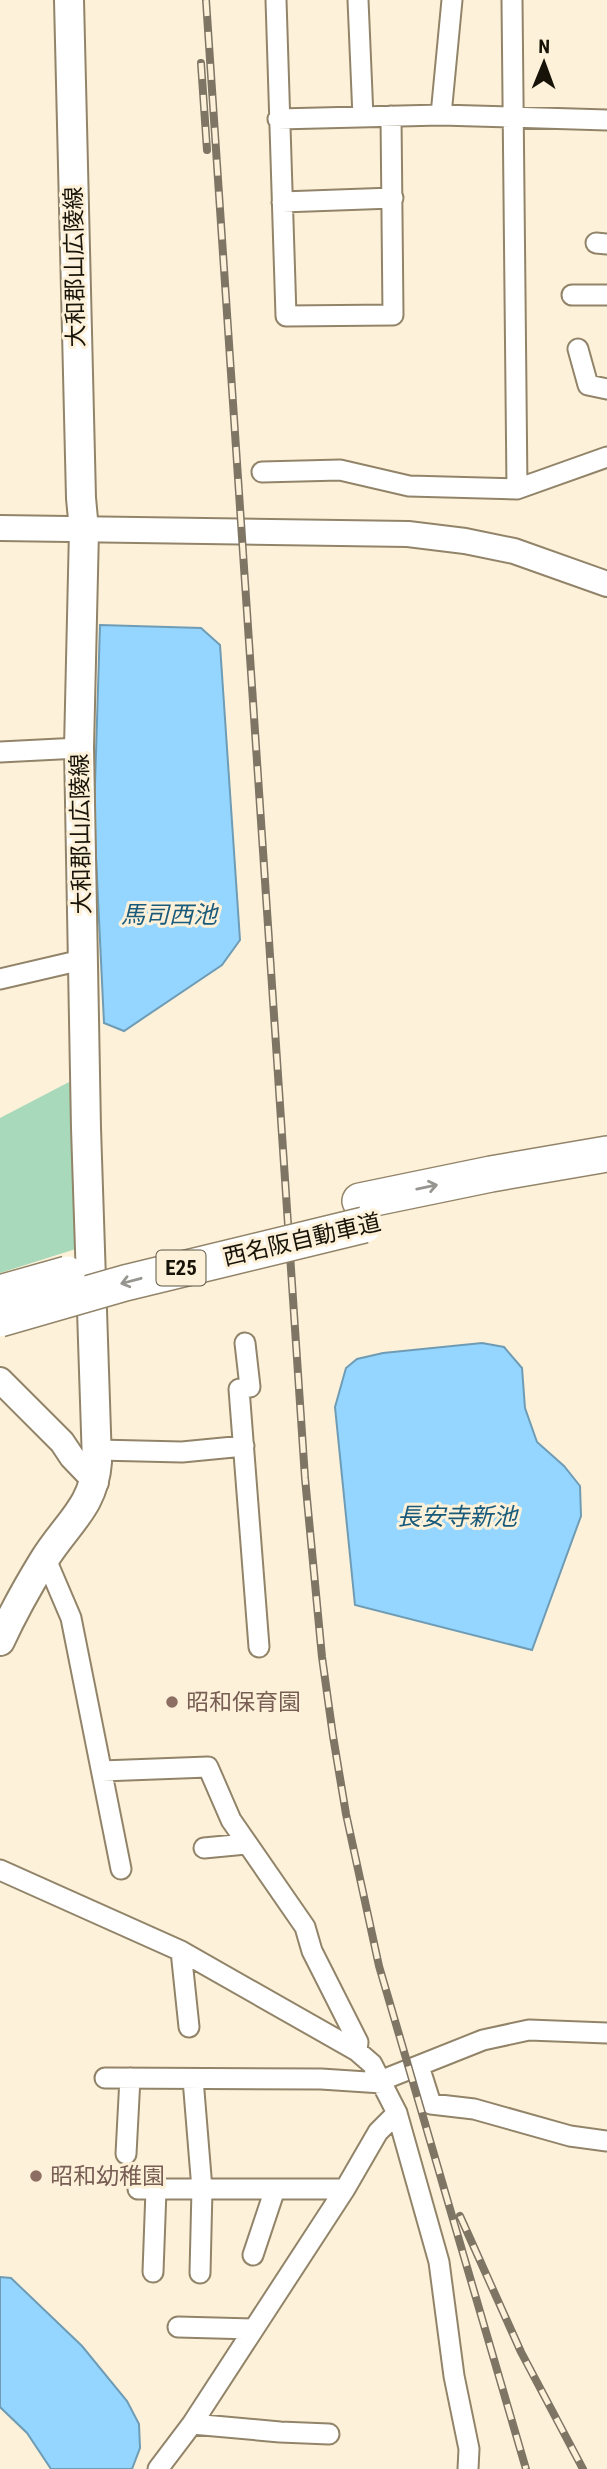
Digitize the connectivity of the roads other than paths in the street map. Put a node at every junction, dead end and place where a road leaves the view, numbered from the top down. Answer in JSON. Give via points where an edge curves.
{"nodes":[{"id":1,"x":69,"y":0,"type":"edge"},
{"id":2,"x":276,"y":0,"type":"edge"},
{"id":3,"x":358,"y":0,"type":"edge"},
{"id":4,"x":452,"y":0,"type":"edge"},
{"id":5,"x":512,"y":0,"type":"edge"},
{"id":6,"x":441,"y":115,"type":"junction"},
{"id":7,"x":391,"y":116,"type":"junction"},
{"id":8,"x":363,"y":117,"type":"junction"},
{"id":9,"x":513,"y":117,"type":"junction"},
{"id":10,"x":278,"y":119,"type":"junction"},
{"id":11,"x":607,"y":120,"type":"edge"},
{"id":12,"x":393,"y":198,"type":"junction"},
{"id":13,"x":282,"y":202,"type":"junction"},
{"id":14,"x":572,"y":295,"type":"dead end"},
{"id":15,"x":607,"y":296,"type":"edge"},
{"id":16,"x":578,"y":349,"type":"dead end"},
{"id":17,"x":607,"y":389,"type":"edge"},
{"id":18,"x":607,"y":457,"type":"edge"},
{"id":19,"x":262,"y":472,"type":"dead end"},
{"id":20,"x":517,"y":489,"type":"junction"},
{"id":21,"x":0,"y":528,"type":"edge"},
{"id":22,"x":84,"y":530,"type":"junction"},
{"id":23,"x":607,"y":584,"type":"edge"},
{"id":24,"x":79,"y":748,"type":"junction"},
{"id":25,"x":0,"y":752,"type":"edge"},
{"id":26,"x":84,"y":962,"type":"junction"},
{"id":27,"x":0,"y":979,"type":"edge"},
{"id":28,"x":607,"y":1154,"type":"edge"},
{"id":29,"x":607,"y":1178,"type":"edge"},
{"id":30,"x":362,"y":1213,"type":"junction"},
{"id":31,"x":0,"y":1293,"type":"edge"},
{"id":32,"x":0,"y":1319,"type":"edge"},
{"id":33,"x":245,"y":1343,"type":"dead end"},
{"id":34,"x":0,"y":1380,"type":"edge"},
{"id":35,"x":244,"y":1446,"type":"junction"},
{"id":36,"x":98,"y":1450,"type":"junction"},
{"id":37,"x":96,"y":1482,"type":"junction"},
{"id":38,"x":45,"y":1558,"type":"junction"},
{"id":39,"x":0,"y":1641,"type":"edge"},
{"id":40,"x":259,"y":1647,"type":"dead end"},
{"id":41,"x":102,"y":1771,"type":"junction"},
{"id":42,"x":246,"y":1844,"type":"junction"},
{"id":43,"x":204,"y":1848,"type":"dead end"},
{"id":44,"x":121,"y":1869,"type":"dead end"},
{"id":45,"x":0,"y":1870,"type":"edge"},
{"id":46,"x":181,"y":1951,"type":"junction"},
{"id":47,"x":189,"y":2027,"type":"dead end"},
{"id":48,"x":607,"y":2033,"type":"edge"},
{"id":49,"x":357,"y":2051,"type":"junction"},
{"id":50,"x":419,"y":2066,"type":"junction"},
{"id":51,"x":105,"y":2078,"type":"dead end"},
{"id":52,"x":130,"y":2078,"type":"junction"},
{"id":53,"x":193,"y":2079,"type":"junction"},
{"id":54,"x":382,"y":2083,"type":"junction"},
{"id":55,"x":397,"y":2113,"type":"junction"},
{"id":56,"x":607,"y":2141,"type":"edge"},
{"id":57,"x":126,"y":2154,"type":"dead end"},
{"id":58,"x":202,"y":2189,"type":"junction"},
{"id":59,"x":275,"y":2189,"type":"junction"},
{"id":60,"x":345,"y":2189,"type":"junction"},
{"id":61,"x":253,"y":2255,"type":"dead end"},
{"id":62,"x":153,"y":2272,"type":"dead end"},
{"id":63,"x":200,"y":2273,"type":"dead end"},
{"id":64,"x":178,"y":2327,"type":"dead end"},
{"id":65,"x":253,"y":2329,"type":"junction"},
{"id":66,"x":192,"y":2424,"type":"junction"},
{"id":67,"x":328,"y":2434,"type":"dead end"},
{"id":68,"x":158,"y":2469,"type":"edge"},
{"id":69,"x":468,"y":2469,"type":"edge"}],
"edges":[{"from":1,"to":22,"type":"main road","name":"大和郡山広陵線"},
{"from":2,"to":10,"type":"street"},
{"from":3,"to":8,"type":"street"},
{"from":4,"to":6,"type":"street"},
{"from":5,"to":9,"type":"street"},
{"from":6,"to":7,"type":"street"},
{"from":6,"to":9,"type":"street"},
{"from":7,"to":8,"type":"street"},
{"from":7,"to":12,"type":"street"},
{"from":8,"to":10,"type":"street"},
{"from":9,"to":11,"type":"street"},
{"from":9,"to":20,"type":"street"},
{"from":10,"to":13,"type":"street"},
{"from":12,"to":13,"type":"street"},
{"from":12,"to":13,"type":"street","via":[[393,315],[286,316]]},
{"from":14,"to":15,"type":"street"},
{"from":16,"to":17,"type":"street","via":[[588,385]]},
{"from":18,"to":20,"type":"street"},
{"from":19,"to":20,"type":"street","via":[[340,470],[409,486]]},
{"from":21,"to":22,"type":"street"},
{"from":22,"to":23,"type":"street","via":[[408,534],[514,551]]},
{"from":22,"to":24,"type":"main road","name":"大和郡山広陵線"},
{"from":24,"to":25,"type":"street"},
{"from":24,"to":26,"type":"main road","name":"大和郡山広陵線"},
{"from":26,"to":27,"type":"street"},
{"from":26,"to":36,"type":"main road","name":"大和郡山広陵線"},
{"from":30,"to":28,"type":"highway","name":"西名阪自動車道","number":"E25","one_way":true,"via":[[491,1174]]},
{"from":29,"to":30,"type":"highway","name":"西名阪自動車道","number":"E25"},
{"from":30,"to":31,"type":"highway","name":"西名阪自動車道","number":"E25","bridge":true,"via":[[119,1259]]},
{"from":30,"to":32,"type":"highway","name":"西名阪自動車道","number":"E25","one_way":true,"bridge":true},
{"from":33,"to":35,"type":"street","via":[[250,1387],[239,1389]]},
{"from":34,"to":37,"type":"street"},
{"from":35,"to":36,"type":"street","via":[[182,1452]]},
{"from":35,"to":40,"type":"street"},
{"from":36,"to":37,"type":"main road","name":"大和郡山広陵線"},
{"from":37,"to":38,"type":"main road","name":"大和郡山広陵線"},
{"from":38,"to":39,"type":"main road","name":"大和郡山広陵線"},
{"from":38,"to":41,"type":"street","via":[[71,1618]]},
{"from":41,"to":42,"type":"street","via":[[208,1767]]},
{"from":41,"to":44,"type":"street"},
{"from":42,"to":43,"type":"street"},
{"from":42,"to":49,"type":"street","via":[[305,1927],[312,1951],[358,2042]]},
{"from":45,"to":46,"type":"street"},
{"from":46,"to":47,"type":"street"},
{"from":46,"to":49,"type":"street"},
{"from":48,"to":50,"type":"street","via":[[529,2029],[483,2040]]},
{"from":49,"to":54,"type":"street","via":[[372,2064]]},
{"from":50,"to":54,"type":"street"},
{"from":50,"to":56,"type":"street","via":[[431,2104],[474,2109],[569,2136]]},
{"from":51,"to":52,"type":"street"},
{"from":52,"to":53,"type":"street"},
{"from":52,"to":57,"type":"street"},
{"from":53,"to":54,"type":"street"},
{"from":53,"to":58,"type":"street"},
{"from":54,"to":55,"type":"street"},
{"from":55,"to":60,"type":"street","via":[[378,2132]]},
{"from":55,"to":69,"type":"street","via":[[439,2262],[469,2449]]},
{"from":58,"to":59,"type":"street"},
{"from":58,"to":62,"type":"street","via":[[147,2190]]},
{"from":58,"to":63,"type":"street"},
{"from":59,"to":60,"type":"street"},
{"from":59,"to":61,"type":"street"},
{"from":60,"to":65,"type":"street"},
{"from":64,"to":65,"type":"street"},
{"from":65,"to":66,"type":"street"},
{"from":66,"to":67,"type":"street"},
{"from":66,"to":68,"type":"street"}]}
